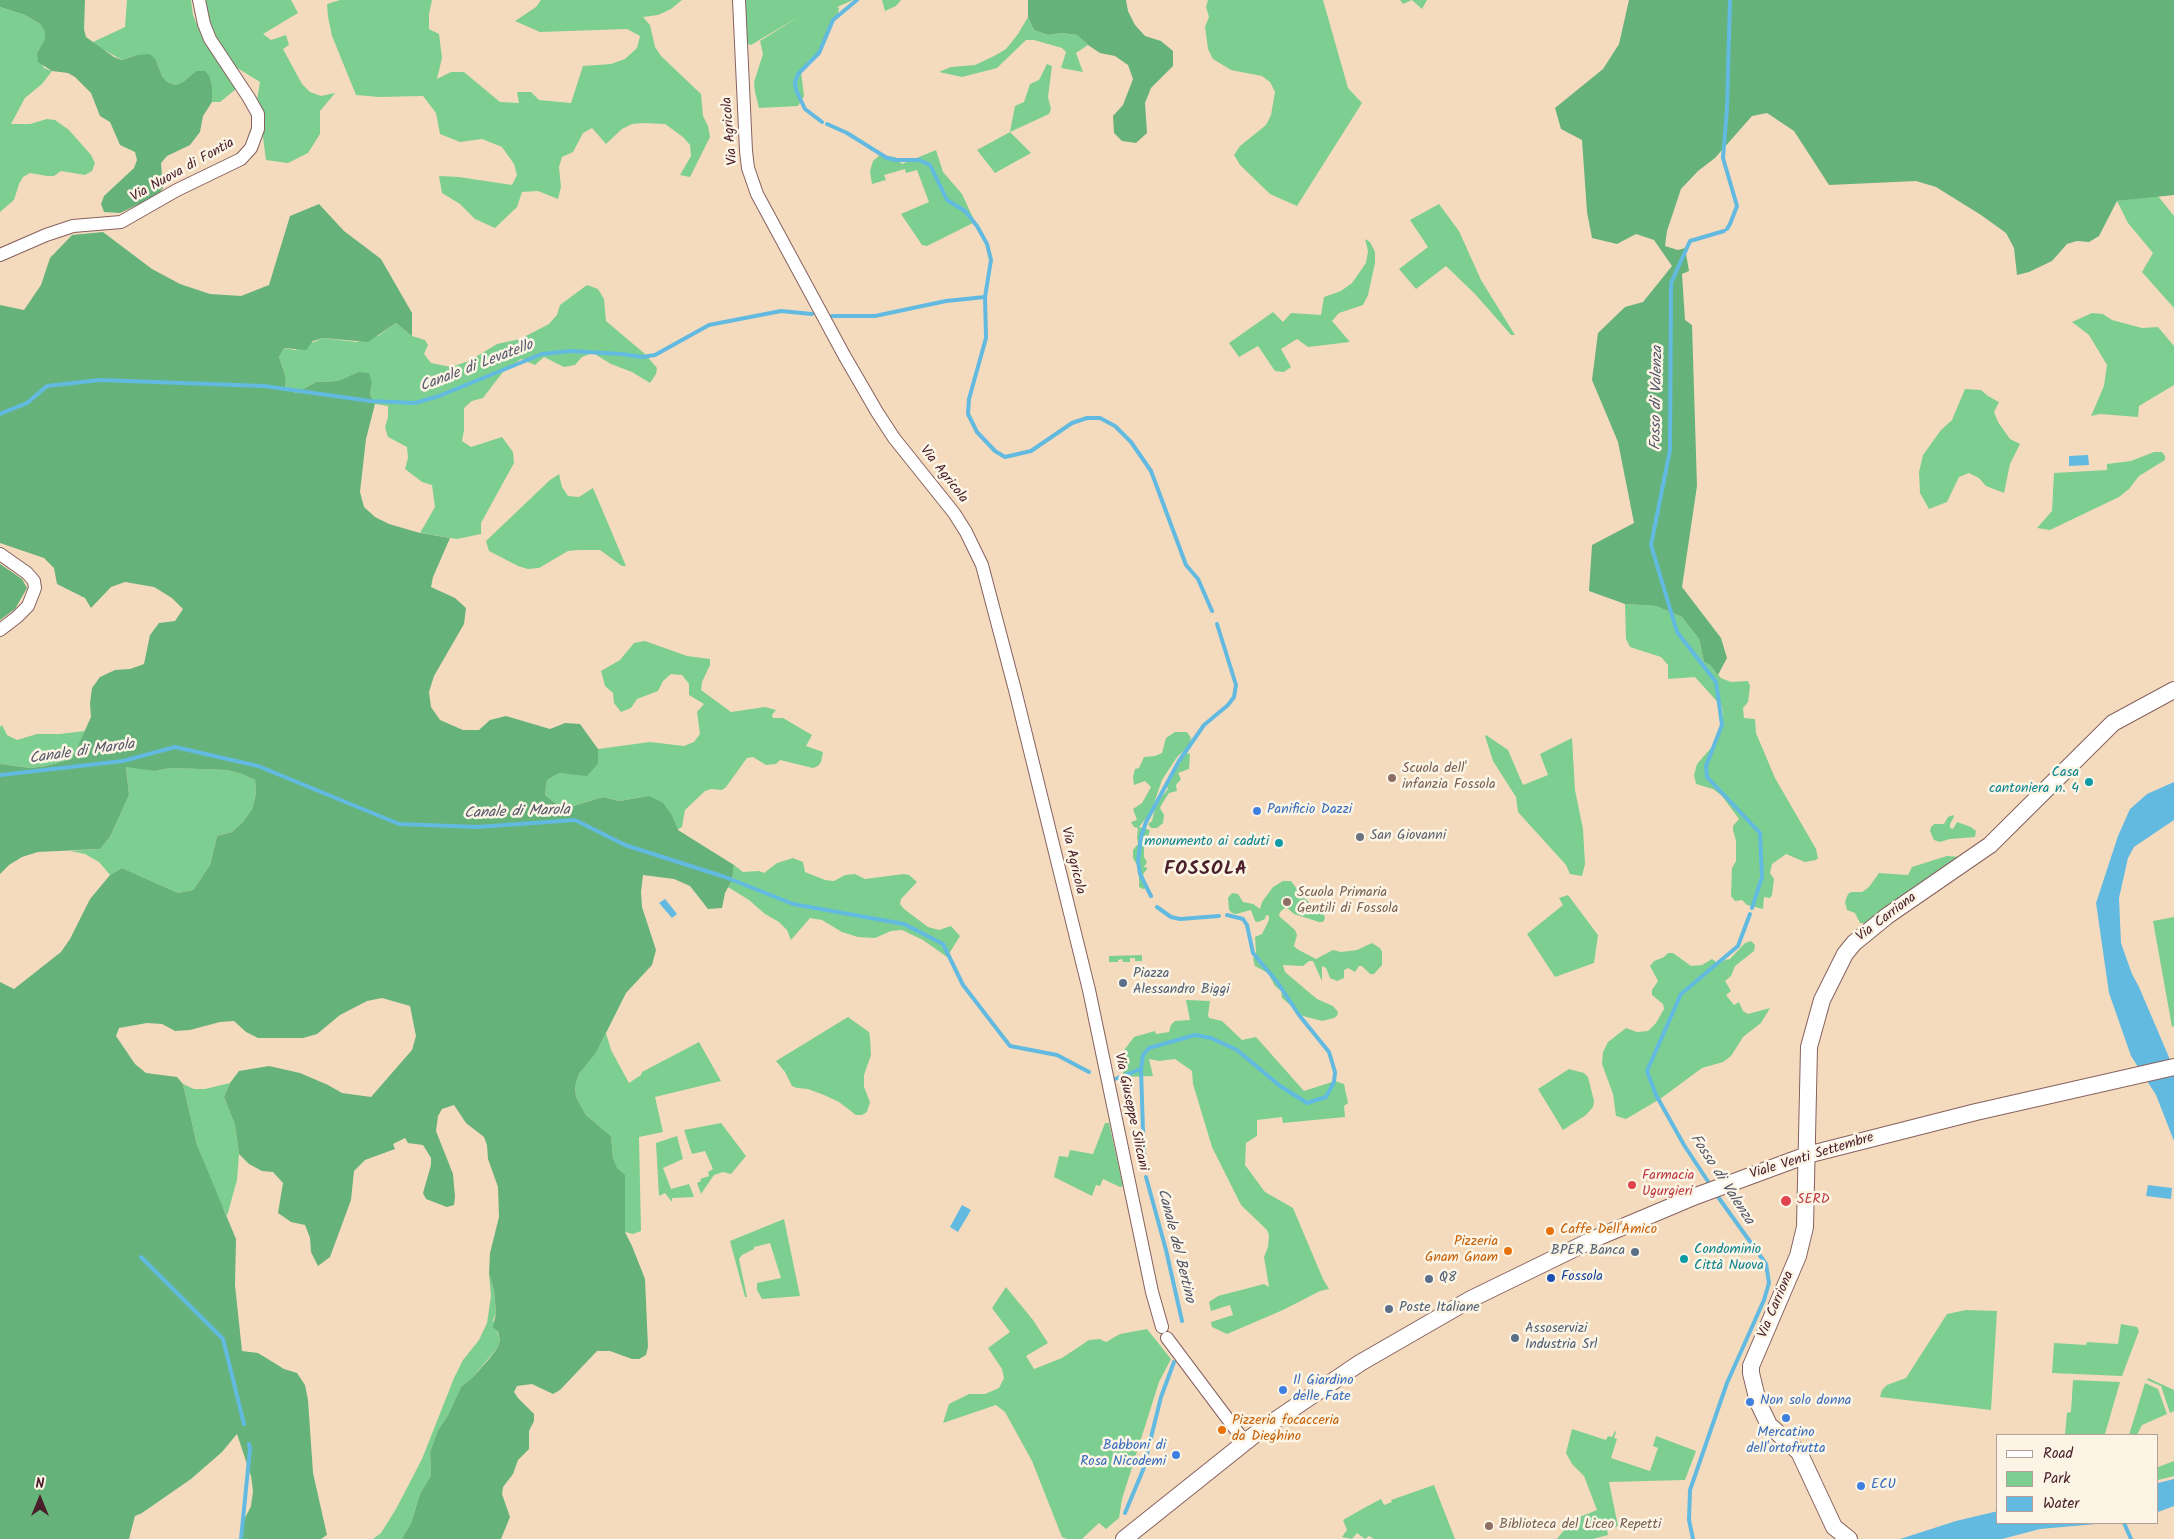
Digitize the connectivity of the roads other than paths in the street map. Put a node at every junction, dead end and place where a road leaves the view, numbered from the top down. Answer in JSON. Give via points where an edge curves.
{"nodes":[{"id":1,"x":199,"y":0,"type":"edge"},
{"id":2,"x":739,"y":0,"type":"edge"},
{"id":3,"x":0,"y":255,"type":"edge"},
{"id":4,"x":0,"y":554,"type":"edge"},
{"id":5,"x":0,"y":630,"type":"edge"},
{"id":6,"x":2174,"y":690,"type":"edge"},
{"id":7,"x":1089,"y":990,"type":"joint"},
{"id":8,"x":2174,"y":1067,"type":"edge"},
{"id":9,"x":1807,"y":1155,"type":"junction"},
{"id":10,"x":1246,"y":1442,"type":"junction"},
{"id":11,"x":1124,"y":1539,"type":"edge"},
{"id":12,"x":1849,"y":1539,"type":"edge"}],
"edges":[{"from":1,"to":3,"type":"street","name":"Via Nuova di Fontia","via":[[210,38],[258,114],[258,129],[251,148],[241,158],[121,222],[73,226]]},
{"from":2,"to":7,"type":"street","name":"Via Agricola","via":[[746,151],[757,194],[877,412],[954,513],[982,565]]},
{"from":4,"to":5,"type":"street","via":[[28,573],[35,588],[28,606]]},
{"from":6,"to":9,"type":"main road","name":"Via Carriona","via":[[2113,723],[1990,845],[1887,916],[1854,943],[1822,1000],[1809,1048]]},
{"from":7,"to":10,"type":"street","name":"Via Giuseppe Silicani","via":[[1152,1292],[1167,1336]]},
{"from":8,"to":9,"type":"main road","name":"Viale Venti Settembre"},
{"from":9,"to":10,"type":"main road","name":"Viale Venti Settembre","via":[[1696,1196],[1578,1246],[1463,1304],[1360,1363]]},
{"from":9,"to":12,"type":"main road","name":"Via Carriona","via":[[1805,1227],[1798,1256],[1750,1366],[1753,1387],[1768,1425],[1799,1452],[1834,1527]]},
{"from":10,"to":11,"type":"main road","name":"Viale Venti Settembre"}]}
